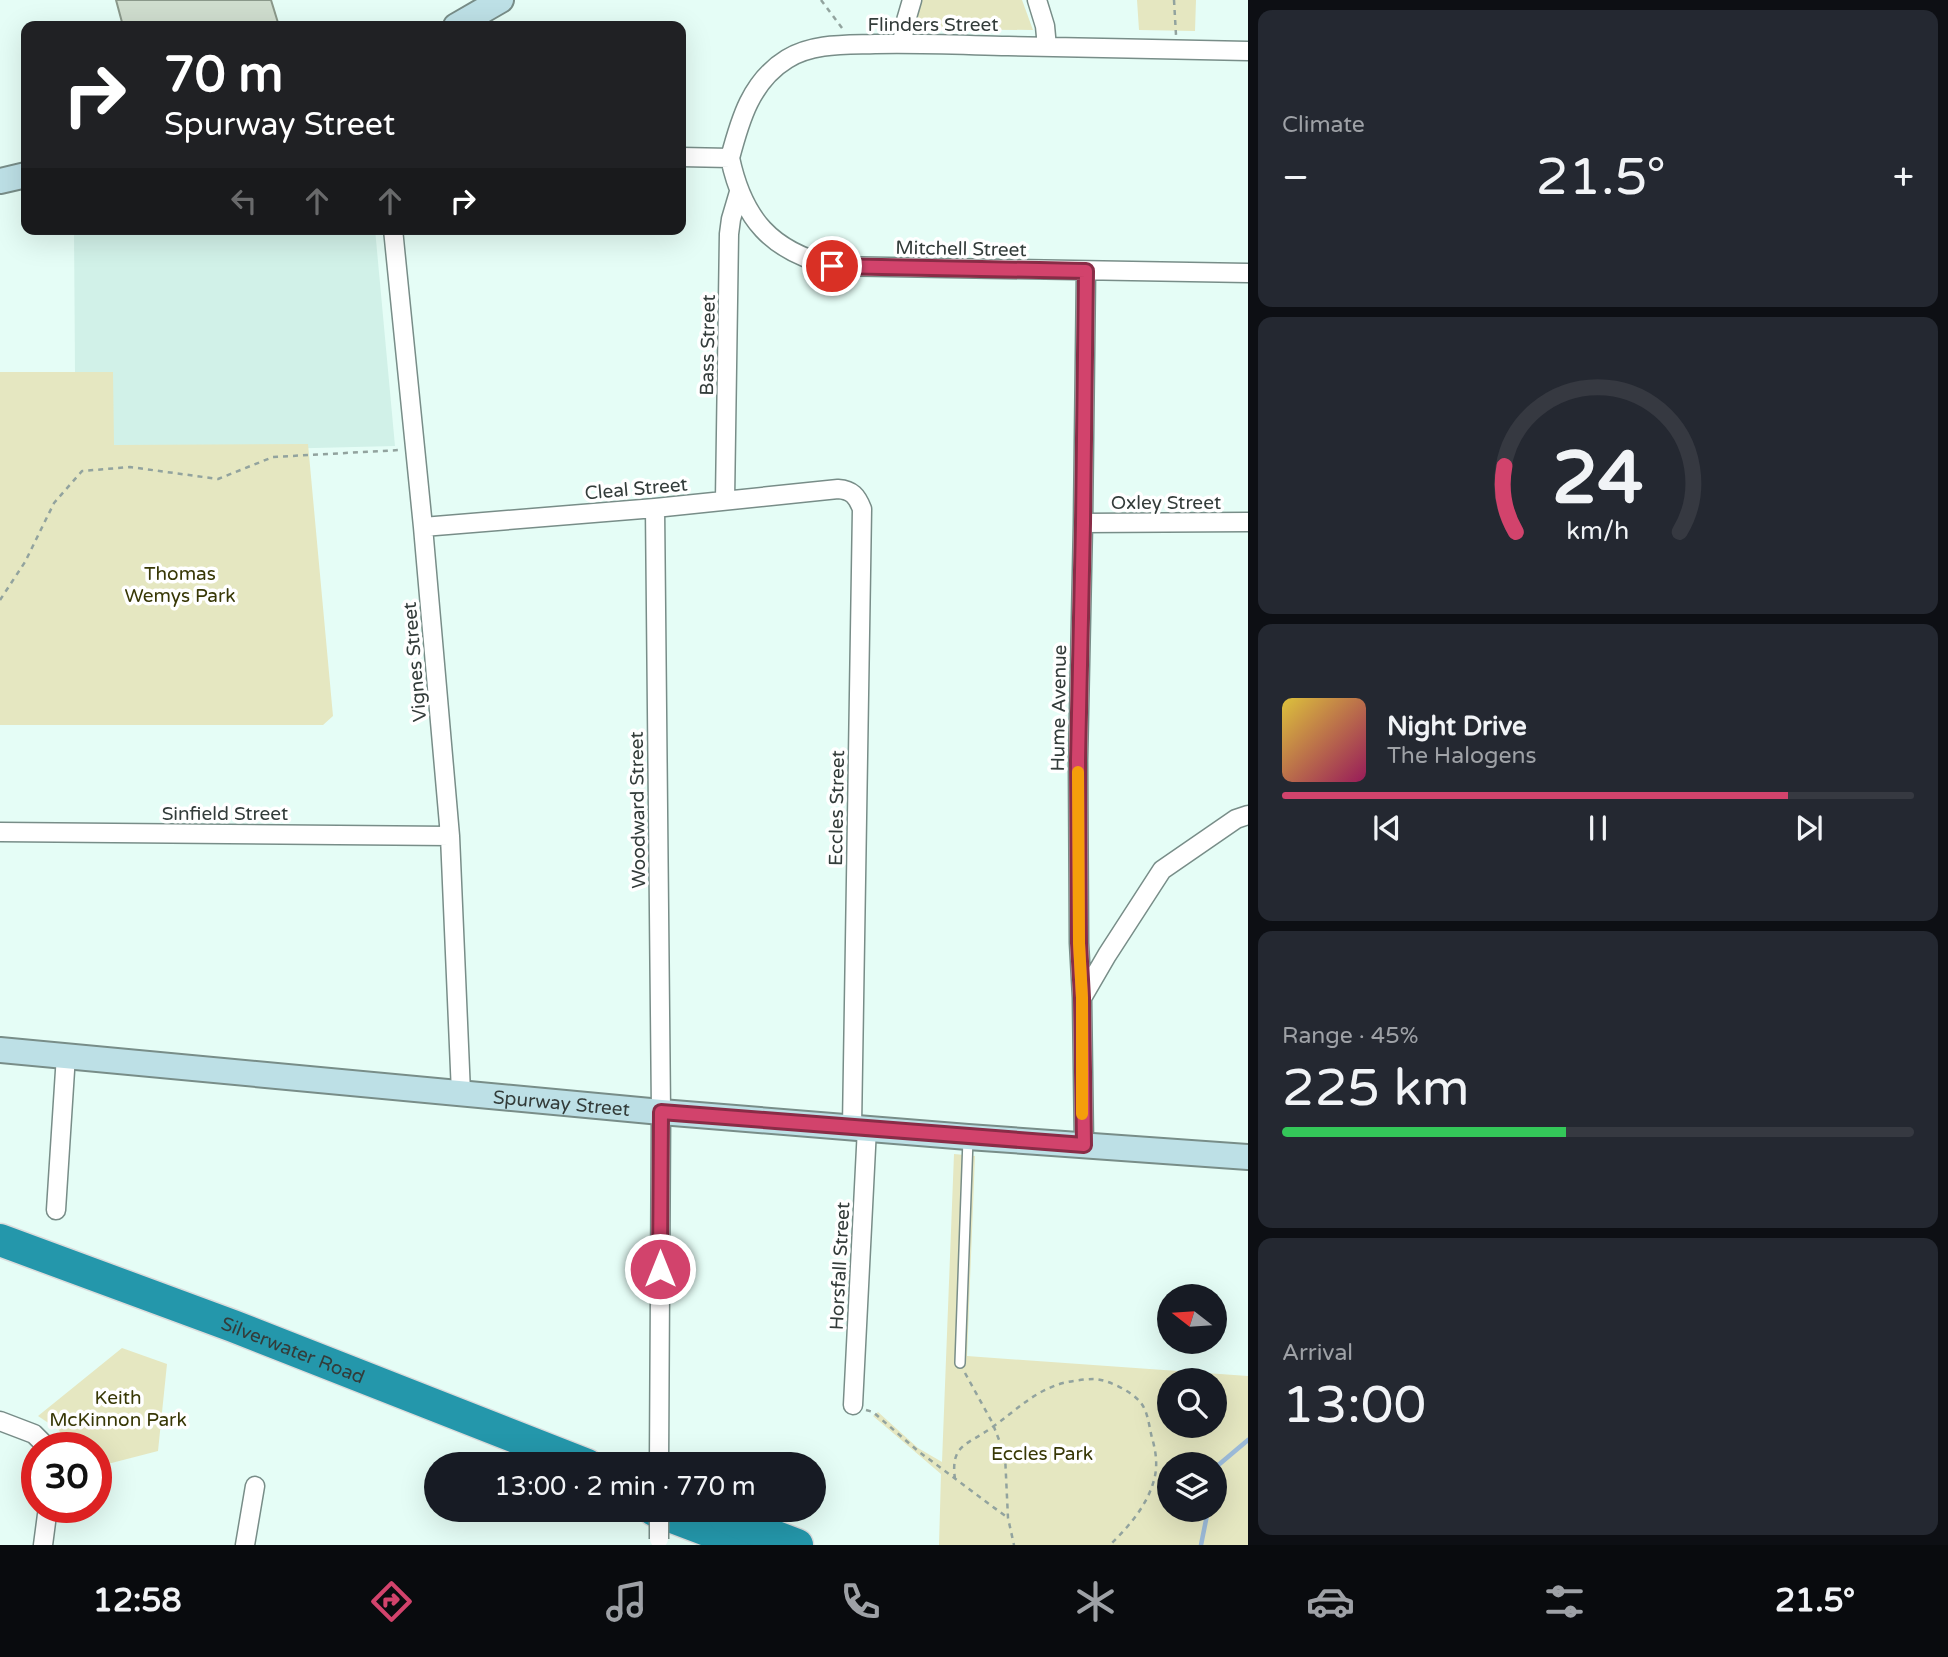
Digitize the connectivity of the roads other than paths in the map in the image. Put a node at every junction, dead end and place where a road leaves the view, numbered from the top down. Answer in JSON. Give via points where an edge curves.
{"nodes":[{"id":1,"x":501,"y":0,"type":"edge"},
{"id":2,"x":912,"y":0,"type":"edge"},
{"id":3,"x":1037,"y":0,"type":"edge"},
{"id":4,"x":465,"y":21,"type":"edge"},
{"id":5,"x":902,"y":44,"type":"junction"},
{"id":6,"x":1047,"y":47,"type":"junction"},
{"id":7,"x":1248,"y":51,"type":"edge"},
{"id":8,"x":686,"y":157,"type":"edge"},
{"id":9,"x":730,"y":158,"type":"junction"},
{"id":10,"x":21,"y":176,"type":"edge"},
{"id":11,"x":0,"y":181,"type":"edge"},
{"id":12,"x":739,"y":192,"type":"junction"},
{"id":13,"x":394,"y":235,"type":"edge"},
{"id":14,"x":1086,"y":271,"type":"junction"},
{"id":15,"x":1248,"y":273,"type":"edge"},
{"id":16,"x":852,"y":493,"type":"joint"},
{"id":17,"x":725,"y":500,"type":"junction"},
{"id":18,"x":654,"y":508,"type":"junction"},
{"id":19,"x":1248,"y":522,"type":"edge"},
{"id":20,"x":1083,"y":523,"type":"junction"},
{"id":21,"x":424,"y":527,"type":"junction"},
{"id":22,"x":1248,"y":815,"type":"edge"},
{"id":23,"x":0,"y":831,"type":"edge"},
{"id":24,"x":450,"y":835,"type":"junction"},
{"id":25,"x":1082,"y":998,"type":"junction"},
{"id":26,"x":0,"y":1050,"type":"edge"},
{"id":27,"x":66,"y":1055,"type":"junction"},
{"id":28,"x":461,"y":1093,"type":"junction"},
{"id":29,"x":661,"y":1112,"type":"junction"},
{"id":30,"x":859,"y":1128,"type":"junction"},
{"id":31,"x":968,"y":1137,"type":"junction"},
{"id":32,"x":1084,"y":1145,"type":"junction"},
{"id":33,"x":1248,"y":1157,"type":"edge"},
{"id":34,"x":56,"y":1210,"type":"dead end"},
{"id":35,"x":0,"y":1240,"type":"edge"},
{"id":36,"x":0,"y":1262,"type":"edge"},
{"id":37,"x":960,"y":1363,"type":"road end"},
{"id":38,"x":853,"y":1405,"type":"road end"},
{"id":39,"x":0,"y":1422,"type":"edge"},
{"id":40,"x":28,"y":1432,"type":"edge"},
{"id":41,"x":501,"y":1452,"type":"edge"},
{"id":42,"x":554,"y":1452,"type":"edge"},
{"id":43,"x":659,"y":1452,"type":"edge"},
{"id":44,"x":255,"y":1486,"type":"dead end"},
{"id":45,"x":738,"y":1522,"type":"edge"},
{"id":46,"x":46,"y":1523,"type":"edge"},
{"id":47,"x":658,"y":1526,"type":"edge"},
{"id":48,"x":43,"y":1545,"type":"edge"},
{"id":49,"x":245,"y":1545,"type":"edge"},
{"id":50,"x":746,"y":1545,"type":"edge"},
{"id":51,"x":797,"y":1545,"type":"edge"}],
"edges":[{"from":1,"to":4,"type":"street"},
{"from":2,"to":5,"type":"street"},
{"from":3,"to":6,"type":"street"},
{"from":5,"to":6,"type":"street","name":"Flinders Street"},
{"from":5,"to":9,"type":"street","name":"Flinders Street","via":[[830,46],[787,59],[752,95]]},
{"from":6,"to":7,"type":"street","name":"Flinders Street"},
{"from":8,"to":9,"type":"street"},
{"from":9,"to":12,"type":"street","name":"Mitchell Street"},
{"from":10,"to":11,"type":"street"},
{"from":12,"to":14,"type":"street","name":"Mitchell Street","via":[[761,227],[780,245],[810,261],[832,266]]},
{"from":12,"to":17,"type":"street","name":"Bass Street","via":[[729,234]]},
{"from":13,"to":21,"type":"street","name":"Vignes Street"},
{"from":14,"to":15,"type":"street","name":"Mitchell Street"},
{"from":14,"to":20,"type":"street","name":"Hume Avenue"},
{"from":16,"to":17,"type":"street","name":"Cleal Street","via":[[838,489]]},
{"from":16,"to":30,"type":"street","name":"Eccles Street","via":[[862,509]]},
{"from":17,"to":18,"type":"street","name":"Cleal Street"},
{"from":18,"to":21,"type":"street","name":"Cleal Street"},
{"from":18,"to":29,"type":"street","name":"Woodward Street"},
{"from":19,"to":20,"type":"street","name":"Oxley Street"},
{"from":20,"to":25,"type":"street","name":"Hume Avenue","via":[[1078,760]]},
{"from":21,"to":24,"type":"street","name":"Vignes Street"},
{"from":22,"to":25,"type":"street","via":[[1162,870]]},
{"from":23,"to":24,"type":"street","name":"Sinfield Street"},
{"from":24,"to":28,"type":"street","name":"Vignes Street"},
{"from":25,"to":32,"type":"street","name":"Hume Avenue"},
{"from":26,"to":27,"type":"street","name":"Spurway Street"},
{"from":27,"to":28,"type":"street","name":"Spurway Street"},
{"from":27,"to":34,"type":"street"},
{"from":28,"to":29,"type":"street","name":"Spurway Street"},
{"from":29,"to":30,"type":"street","name":"Spurway Street"},
{"from":29,"to":43,"type":"street","name":"Woodward Street"},
{"from":30,"to":31,"type":"street","name":"Spurway Street"},
{"from":30,"to":38,"type":"street","name":"Horsfall Street"},
{"from":31,"to":32,"type":"street","name":"Spurway Street"},
{"from":31,"to":37,"type":"lane"},
{"from":32,"to":33,"type":"street","name":"Spurway Street"},
{"from":35,"to":42,"type":"highway","name":"Silverwater Road"},
{"from":36,"to":41,"type":"highway","name":"Silverwater Road"},
{"from":39,"to":40,"type":"street"},
{"from":44,"to":49,"type":"street"},
{"from":45,"to":51,"type":"highway"},
{"from":46,"to":48,"type":"street"},
{"from":47,"to":50,"type":"highway"}]}
